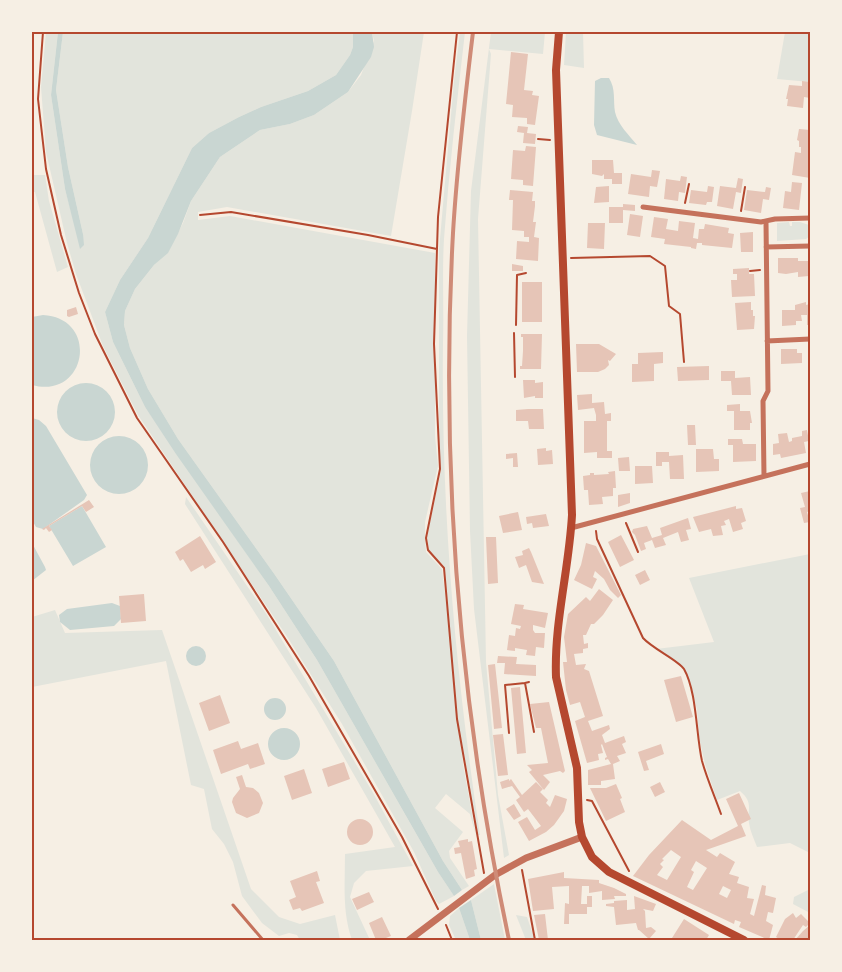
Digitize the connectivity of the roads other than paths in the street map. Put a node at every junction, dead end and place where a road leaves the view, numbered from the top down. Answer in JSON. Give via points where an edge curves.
{"nodes":[{"id":1,"x":559,"y":32,"type":"edge"},
{"id":2,"x":643,"y":207,"type":"dead end"},
{"id":3,"x":810,"y":218,"type":"edge"},
{"id":4,"x":766,"y":222,"type":"junction"},
{"id":5,"x":766,"y":246,"type":"junction"},
{"id":6,"x":810,"y":246,"type":"edge"},
{"id":7,"x":810,"y":339,"type":"edge"},
{"id":8,"x":767,"y":341,"type":"junction"},
{"id":9,"x":810,"y":464,"type":"edge"},
{"id":10,"x":764,"y":476,"type":"junction"},
{"id":11,"x":571,"y":528,"type":"junction"},
{"id":12,"x":582,"y":837,"type":"junction"},
{"id":13,"x":233,"y":905,"type":"dead end"},
{"id":14,"x":263,"y":940,"type":"edge"},
{"id":15,"x":410,"y":940,"type":"edge"},
{"id":16,"x":744,"y":940,"type":"edge"}],
"edges":[{"from":1,"to":11,"type":"main road","via":[[556,70]]},
{"from":2,"to":4,"type":"street"},
{"from":3,"to":4,"type":"street"},
{"from":4,"to":5,"type":"street"},
{"from":5,"to":6,"type":"street"},
{"from":5,"to":8,"type":"street"},
{"from":7,"to":8,"type":"street"},
{"from":8,"to":10,"type":"street"},
{"from":9,"to":10,"type":"street"},
{"from":10,"to":11,"type":"street"},
{"from":11,"to":12,"type":"main road","via":[[556,634],[556,669],[577,768]]},
{"from":12,"to":15,"type":"street","via":[[502,871]]},
{"from":12,"to":16,"type":"main road","via":[[592,857],[609,872]]},
{"from":13,"to":14,"type":"lane"}]}
